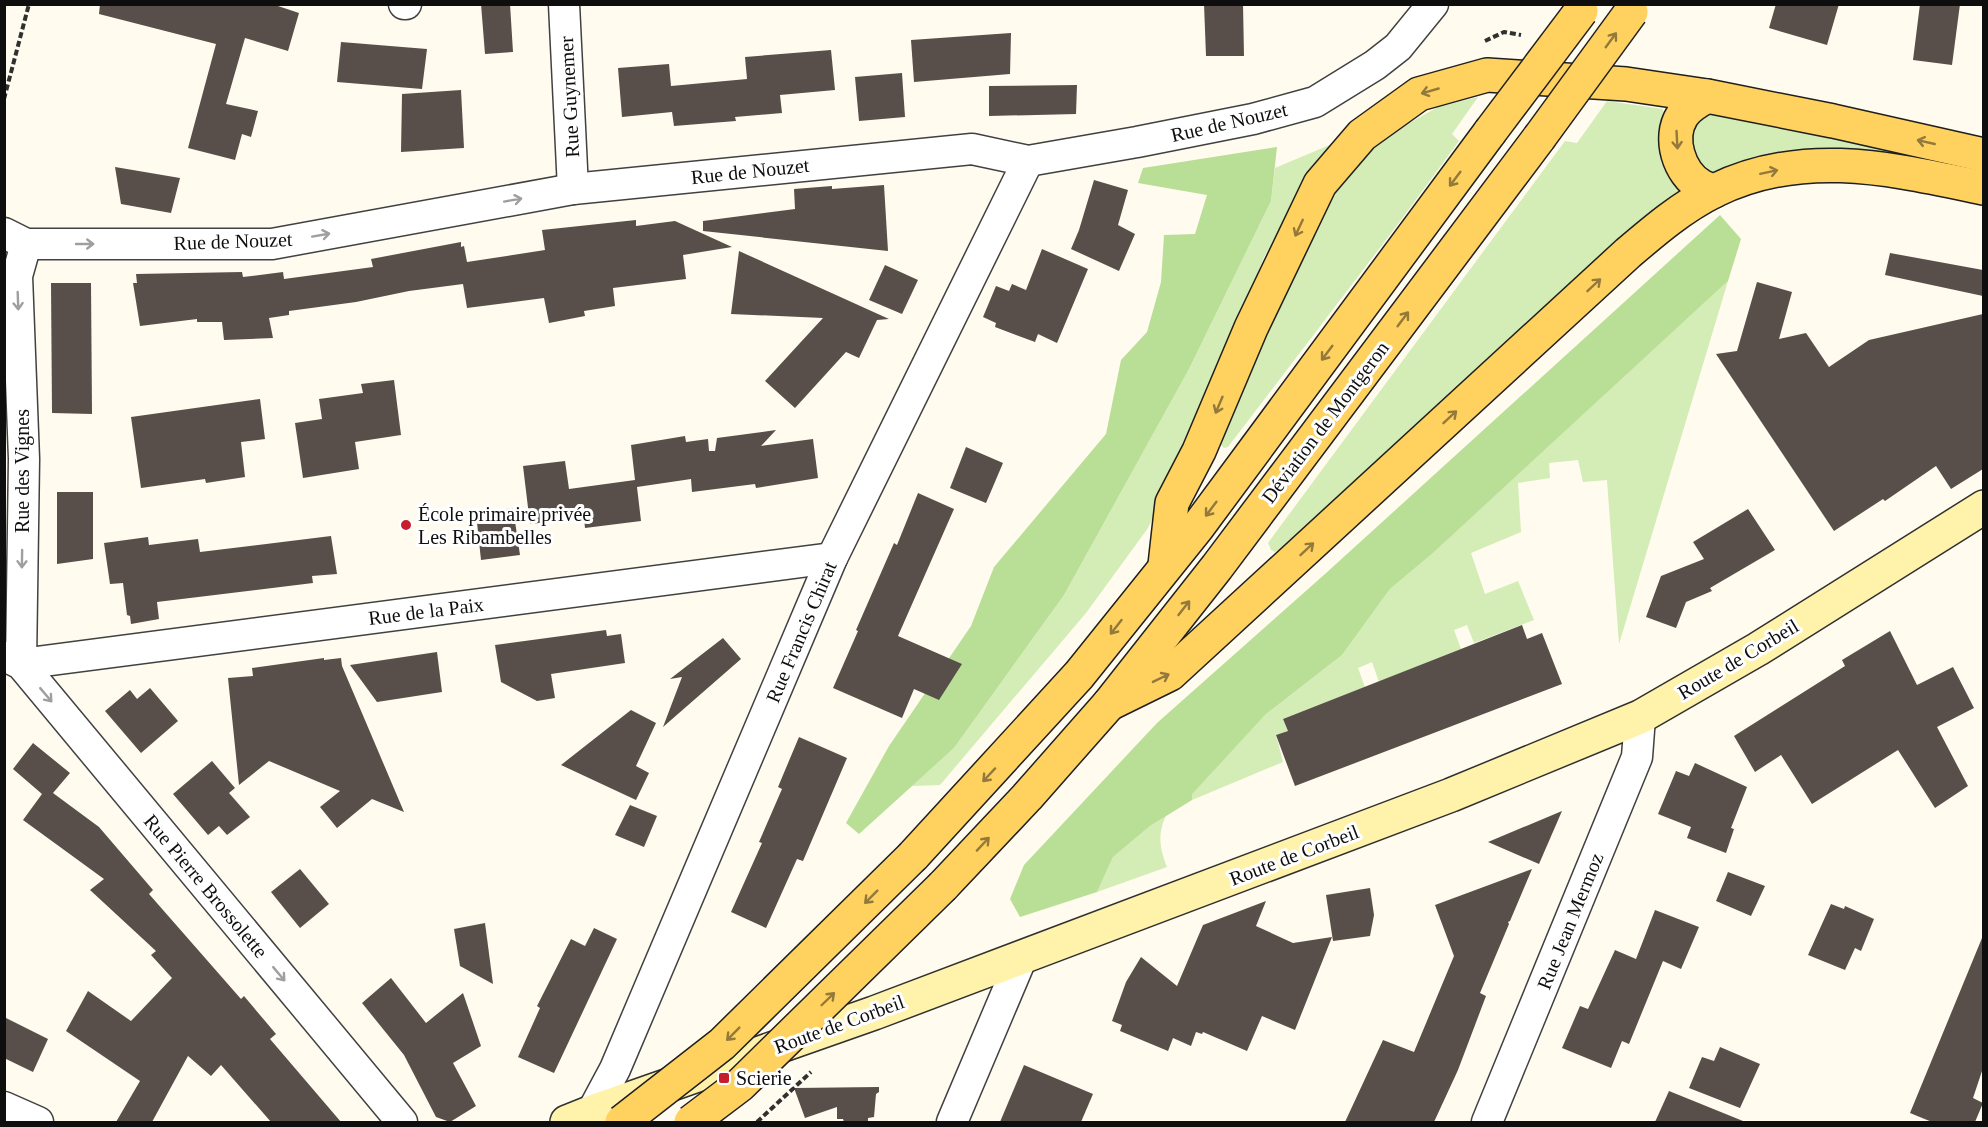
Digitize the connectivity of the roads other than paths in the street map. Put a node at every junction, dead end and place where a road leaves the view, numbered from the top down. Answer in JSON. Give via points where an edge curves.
{"nodes":[{"id":1,"x":564,"y":4,"type":"edge"},
{"id":2,"x":1434,"y":4,"type":"edge"},
{"id":3,"x":1584,"y":8,"type":"edge"},
{"id":4,"x":1634,"y":8,"type":"edge"},
{"id":5,"x":1707,"y":96,"type":"junction"},
{"id":6,"x":1983,"y":155,"type":"edge"},
{"id":7,"x":1028,"y":161,"type":"junction"},
{"id":8,"x":1983,"y":188,"type":"edge"},
{"id":9,"x":573,"y":189,"type":"junction"},
{"id":10,"x":1714,"y":191,"type":"junction"},
{"id":11,"x":15,"y":238,"type":"edge"},
{"id":12,"x":1983,"y":507,"type":"edge"},
{"id":13,"x":832,"y":558,"type":"junction"},
{"id":14,"x":1165,"y":565,"type":"junction"},
{"id":15,"x":13,"y":660,"type":"edge"},
{"id":16,"x":1109,"y":704,"type":"junction"},
{"id":17,"x":1640,"y":717,"type":"junction"},
{"id":18,"x":1022,"y":957,"type":"junction"},
{"id":19,"x":4,"y":1107,"type":"edge"},
{"id":20,"x":592,"y":1120,"type":"edge"},
{"id":21,"x":38,"y":1122,"type":"edge"},
{"id":22,"x":402,"y":1122,"type":"edge"},
{"id":23,"x":691,"y":1122,"type":"edge"},
{"id":24,"x":952,"y":1122,"type":"edge"},
{"id":25,"x":1487,"y":1122,"type":"edge"}],
"edges":[{"from":1,"to":9,"type":"street","name":"Rue Guynemer"},
{"from":2,"to":7,"type":"street","name":"Rue de Nouzet","via":[[1398,47],[1315,102],[1230,124]]},
{"from":3,"to":14,"type":"main road","name":"Déviation de Montgeron","one_way":true,"bridge":true,"via":[[1197,528]]},
{"from":16,"to":4,"type":"main road","name":"Déviation de Montgeron","one_way":true,"bridge":true,"via":[[1217,567]]},
{"from":6,"to":5,"type":"main road","one_way":true},
{"from":5,"to":10,"type":"main road","one_way":true,"via":[[1683,114],[1676,127],[1676,141],[1690,176]]},
{"from":5,"to":14,"type":"main road","one_way":true,"via":[[1626,84],[1487,75],[1419,94],[1362,135],[1320,184],[1251,328],[1199,451],[1172,503]]},
{"from":7,"to":9,"type":"street","name":"Rue de Nouzet","via":[[972,149]]},
{"from":7,"to":13,"type":"street","name":"Rue Francis Chirat"},
{"from":10,"to":8,"type":"main road","one_way":true,"via":[[1761,173],[1835,165],[1893,170]]},
{"from":11,"to":9,"type":"street","name":"Rue de Nouzet","one_way":true,"via":[[272,244]]},
{"from":16,"to":10,"type":"main road","one_way":true,"via":[[1170,674],[1628,253],[1668,219]]},
{"from":11,"to":15,"type":"street","name":"Rue des Vignes","one_way":true,"via":[[24,459]]},
{"from":12,"to":17,"type":"main road","name":"Route de Corbeil","via":[[1758,649]]},
{"from":13,"to":15,"type":"street","name":"Rue de la Paix"},
{"from":13,"to":20,"type":"street","name":"Rue Francis Chirat"},
{"from":14,"to":20,"type":"main road","name":"Déviation de Montgeron","one_way":true,"bridge":true,"via":[[1079,675],[913,856],[723,1044]]},
{"from":15,"to":22,"type":"street","name":"Rue Pierre Brossolette","one_way":true},
{"from":23,"to":16,"type":"main road","name":"Déviation de Montgeron","one_way":true,"bridge":true,"via":[[740,1085],[943,886]]},
{"from":17,"to":18,"type":"main road","name":"Route de Corbeil","via":[[1451,795]]},
{"from":17,"to":25,"type":"street","name":"Rue Jean Mermoz","via":[[1637,757]]},
{"from":18,"to":20,"type":"main road","name":"Route de Corbeil"},
{"from":18,"to":24,"type":"street"},
{"from":19,"to":21,"type":"street"}]}
